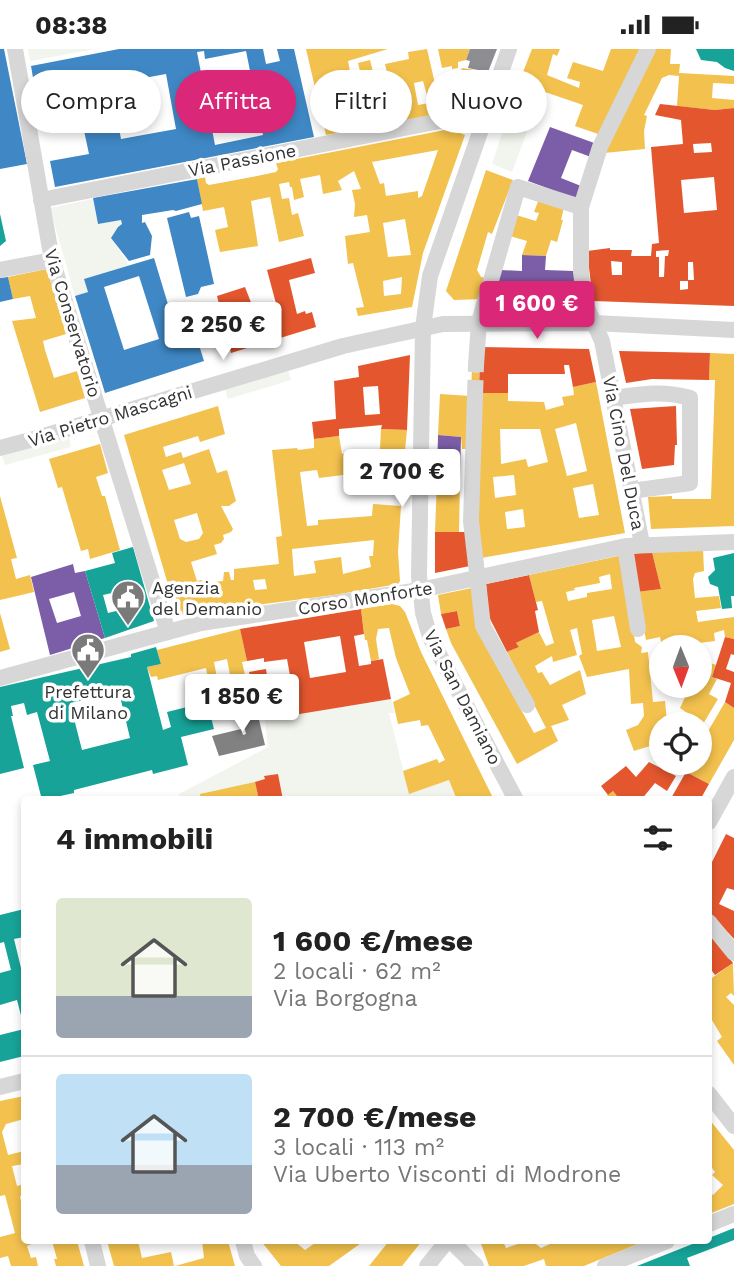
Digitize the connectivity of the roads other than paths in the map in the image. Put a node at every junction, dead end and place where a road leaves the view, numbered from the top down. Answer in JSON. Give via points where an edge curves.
{"nodes":[{"id":1,"x":15,"y":49,"type":"edge"},
{"id":2,"x":509,"y":49,"type":"edge"},
{"id":3,"x":648,"y":49,"type":"edge"},
{"id":4,"x":502,"y":70,"type":"edge"},
{"id":5,"x":426,"y":124,"type":"edge"},
{"id":6,"x":480,"y":133,"type":"edge"},
{"id":7,"x":41,"y":200,"type":"junction"},
{"id":8,"x":581,"y":207,"type":"junction"},
{"id":9,"x":52,"y":260,"type":"junction"},
{"id":10,"x":0,"y":269,"type":"edge"},
{"id":11,"x":479,"y":323,"type":"junction"},
{"id":12,"x":594,"y":323,"type":"junction"},
{"id":13,"x":428,"y":326,"type":"junction"},
{"id":14,"x":734,"y":330,"type":"edge"},
{"id":15,"x":476,"y":365,"type":"tunnel mouth"},
{"id":16,"x":475,"y":396,"type":"tunnel mouth"},
{"id":17,"x":613,"y":398,"type":"junction"},
{"id":18,"x":102,"y":419,"type":"junction"},
{"id":19,"x":0,"y":448,"type":"edge"},
{"id":20,"x":631,"y":491,"type":"junction"},
{"id":21,"x":734,"y":542,"type":"edge"},
{"id":22,"x":642,"y":544,"type":"junction"},
{"id":23,"x":626,"y":553,"type":"dead end"},
{"id":24,"x":477,"y":578,"type":"junction"},
{"id":25,"x":420,"y":590,"type":"junction"},
{"id":26,"x":638,"y":629,"type":"dead end"},
{"id":27,"x":168,"y":632,"type":"junction"},
{"id":28,"x":0,"y":678,"type":"edge"},
{"id":29,"x":527,"y":705,"type":"dead end"},
{"id":30,"x":734,"y":777,"type":"edge"},
{"id":31,"x":514,"y":796,"type":"edge"},
{"id":32,"x":712,"y":817,"type":"edge"},
{"id":33,"x":712,"y":926,"type":"edge"},
{"id":34,"x":734,"y":953,"type":"edge"},
{"id":35,"x":21,"y":1082,"type":"edge"},
{"id":36,"x":0,"y":1087,"type":"edge"},
{"id":37,"x":712,"y":1098,"type":"edge"},
{"id":38,"x":734,"y":1126,"type":"edge"},
{"id":39,"x":734,"y":1214,"type":"edge"},
{"id":40,"x":712,"y":1223,"type":"edge"},
{"id":41,"x":93,"y":1244,"type":"edge"},
{"id":42,"x":244,"y":1244,"type":"edge"},
{"id":43,"x":446,"y":1244,"type":"edge"},
{"id":44,"x":452,"y":1244,"type":"edge"},
{"id":45,"x":660,"y":1244,"type":"edge"},
{"id":46,"x":98,"y":1266,"type":"edge"},
{"id":47,"x":254,"y":1266,"type":"edge"},
{"id":48,"x":427,"y":1266,"type":"edge"},
{"id":49,"x":476,"y":1266,"type":"edge"},
{"id":50,"x":606,"y":1266,"type":"edge"}],
"edges":[{"from":1,"to":7,"type":"street","name":"Via Conservatorio"},
{"from":2,"to":4,"type":"street","name":"Via San Damiano"},
{"from":3,"to":8,"type":"street","name":"Via Cino Del Duca","via":[[600,147]]},
{"from":5,"to":7,"type":"street","name":"Via Passione"},
{"from":6,"to":13,"type":"street","name":"Via San Damiano","via":[[430,276]]},
{"from":7,"to":9,"type":"street","name":"Via Conservatorio"},
{"from":8,"to":11,"type":"street","via":[[518,187]]},
{"from":8,"to":12,"type":"street","name":"Via Cino Del Duca","via":[[581,272],[585,303]]},
{"from":9,"to":10,"type":"street"},
{"from":9,"to":18,"type":"street","name":"Via Conservatorio"},
{"from":11,"to":12,"type":"street","name":"Via Pietro Mascagni"},
{"from":11,"to":13,"type":"street","name":"Via Pietro Mascagni"},
{"from":11,"to":15,"type":"street"},
{"from":12,"to":14,"type":"street","name":"Via Pietro Mascagni"},
{"from":12,"to":17,"type":"street","name":"Via Cino Del Duca"},
{"from":13,"to":18,"type":"street","name":"Via Pietro Mascagni","via":[[354,343]]},
{"from":13,"to":25,"type":"street","name":"Via San Damiano"},
{"from":16,"to":24,"type":"street","via":[[471,521]]},
{"from":17,"to":20,"type":"street","name":"Via Cino Del Duca"},
{"from":17,"to":20,"type":"street","via":[[674,393],[690,398],[690,483]]},
{"from":18,"to":19,"type":"street","name":"Via Pietro Mascagni"},
{"from":18,"to":27,"type":"street","name":"Via Conservatorio"},
{"from":20,"to":22,"type":"street","name":"Via Cino Del Duca"},
{"from":21,"to":22,"type":"street","name":"Corso Monforte"},
{"from":22,"to":24,"type":"street","name":"Corso Monforte"},
{"from":23,"to":26,"type":"street"},
{"from":24,"to":25,"type":"street","name":"Corso Monforte"},
{"from":24,"to":29,"type":"street","via":[[483,626]]},
{"from":25,"to":27,"type":"street","name":"Corso Monforte"},
{"from":25,"to":31,"type":"street","name":"Via San Damiano","via":[[430,637]]},
{"from":27,"to":28,"type":"street","name":"Corso Monforte"},
{"from":30,"to":32,"type":"street"},
{"from":33,"to":34,"type":"street"},
{"from":35,"to":36,"type":"street"},
{"from":37,"to":38,"type":"street"},
{"from":39,"to":40,"type":"street"},
{"from":41,"to":46,"type":"street"},
{"from":42,"to":47,"type":"street"},
{"from":43,"to":48,"type":"street"},
{"from":44,"to":49,"type":"street"},
{"from":45,"to":50,"type":"street"}]}
